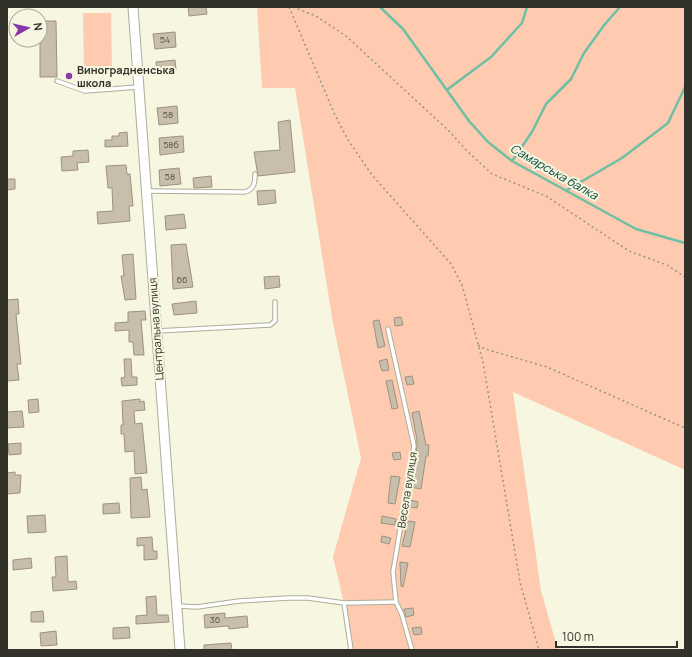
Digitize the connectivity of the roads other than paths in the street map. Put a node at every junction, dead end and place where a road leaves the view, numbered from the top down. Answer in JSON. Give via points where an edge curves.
{"nodes":[{"id":1,"x":133,"y":7,"type":"edge"},
{"id":2,"x":57,"y":81,"type":"dead end"},
{"id":3,"x":138,"y":87,"type":"junction"},
{"id":4,"x":255,"y":174,"type":"dead end"},
{"id":5,"x":146,"y":191,"type":"junction"},
{"id":6,"x":275,"y":302,"type":"dead end"},
{"id":7,"x":388,"y":329,"type":"dead end"},
{"id":8,"x":156,"y":331,"type":"junction"},
{"id":9,"x":396,"y":602,"type":"junction"},
{"id":10,"x":344,"y":603,"type":"junction"},
{"id":11,"x":176,"y":606,"type":"junction"},
{"id":12,"x":180,"y":650,"type":"edge"},
{"id":13,"x":351,"y":650,"type":"edge"},
{"id":14,"x":412,"y":650,"type":"edge"}],
"edges":[{"from":1,"to":3,"type":"street","name":"Центральна вулиця"},
{"from":2,"to":3,"type":"lane","via":[[85,91]]},
{"from":3,"to":5,"type":"street","name":"Центральна вулиця"},
{"from":4,"to":5,"type":"lane","via":[[255,183],[250,191],[245,192]]},
{"from":5,"to":8,"type":"street","name":"Центральна вулиця"},
{"from":6,"to":8,"type":"lane","via":[[275,321],[270,325]]},
{"from":7,"to":9,"type":"lane","name":"Весела вулиця","via":[[414,446],[393,572]]},
{"from":8,"to":11,"type":"street","name":"Центральна вулиця"},
{"from":9,"to":10,"type":"lane"},
{"from":9,"to":14,"type":"lane","name":"Весела вулиця"},
{"from":10,"to":11,"type":"lane","via":[[289,598],[197,607]]},
{"from":10,"to":13,"type":"lane"},
{"from":11,"to":12,"type":"street","name":"Центральна вулиця"}]}
